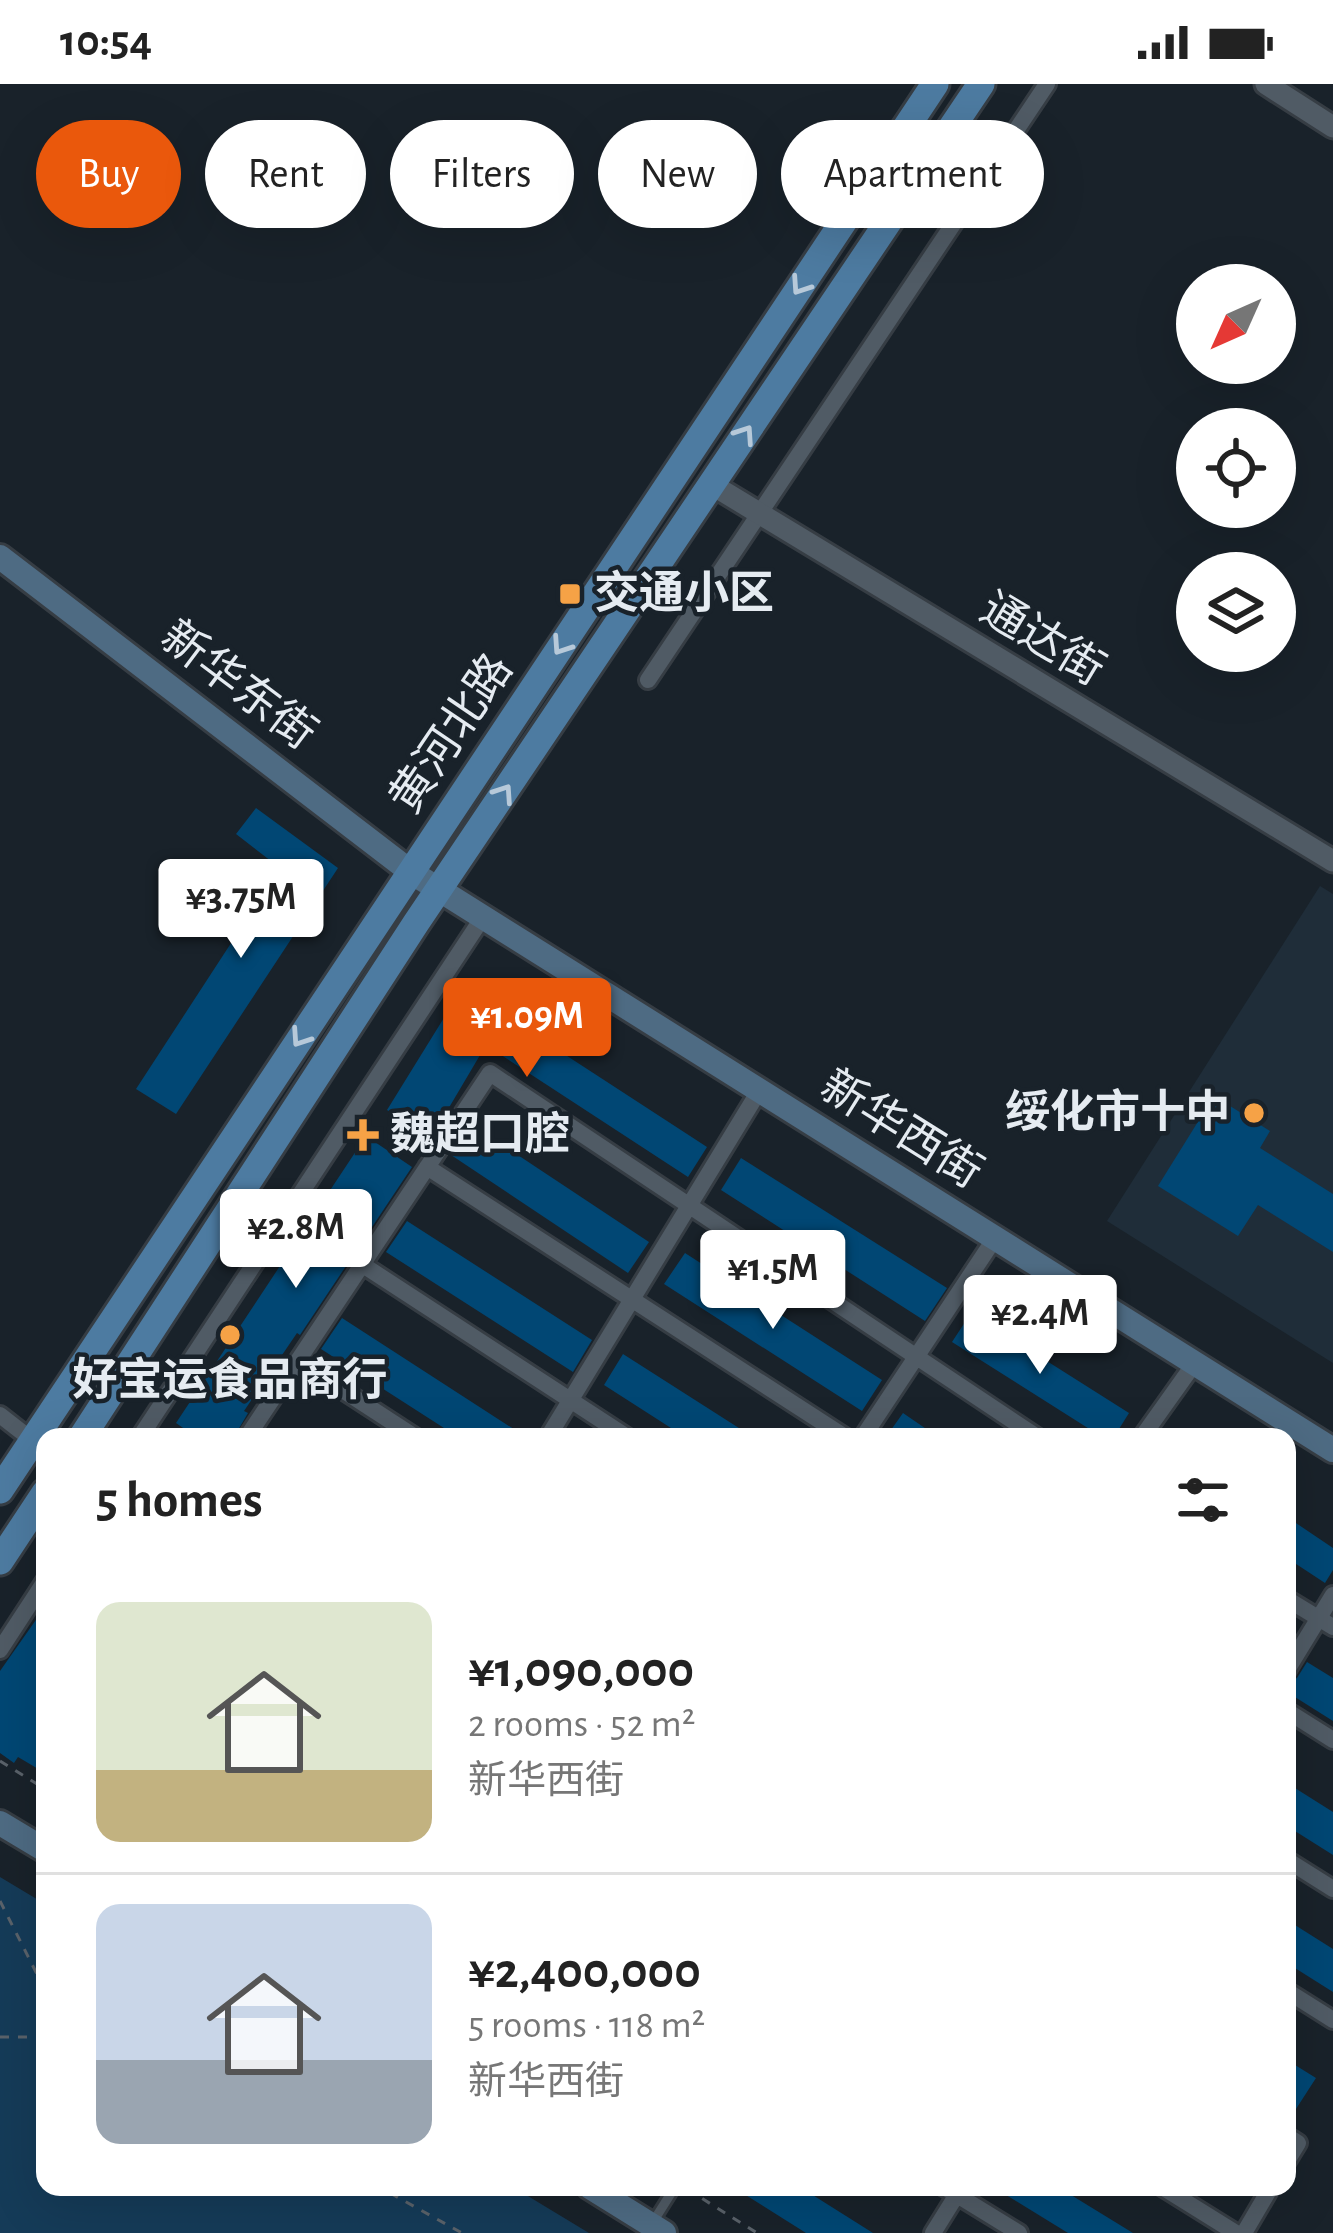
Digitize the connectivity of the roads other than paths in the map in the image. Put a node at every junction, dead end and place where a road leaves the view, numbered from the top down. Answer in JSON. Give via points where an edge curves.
{"nodes":[{"id":1,"x":934,"y":84,"type":"edge"},
{"id":2,"x":981,"y":84,"type":"edge"},
{"id":3,"x":1048,"y":84,"type":"edge"},
{"id":4,"x":1267,"y":84,"type":"edge"},
{"id":5,"x":1333,"y":127,"type":"edge"},
{"id":6,"x":711,"y":484,"type":"junction"},
{"id":7,"x":757,"y":513,"type":"junction"},
{"id":8,"x":0,"y":557,"type":"edge"},
{"id":9,"x":648,"y":680,"type":"dead end"},
{"id":10,"x":1333,"y":861,"type":"edge"},
{"id":11,"x":426,"y":881,"type":"junction"},
{"id":12,"x":483,"y":917,"type":"junction"},
{"id":13,"x":759,"y":1091,"type":"junction"},
{"id":14,"x":427,"y":1167,"type":"junction"},
{"id":15,"x":690,"y":1206,"type":"junction"},
{"id":16,"x":995,"y":1238,"type":"junction"},
{"id":17,"x":362,"y":1265,"type":"junction"},
{"id":18,"x":632,"y":1299,"type":"junction"},
{"id":19,"x":916,"y":1356,"type":"junction"},
{"id":20,"x":298,"y":1361,"type":"junction"},
{"id":21,"x":1194,"y":1364,"type":"junction"},
{"id":22,"x":571,"y":1400,"type":"junction"},
{"id":23,"x":0,"y":1415,"type":"edge"},
{"id":24,"x":40,"y":1428,"type":"edge"},
{"id":25,"x":88,"y":1428,"type":"edge"},
{"id":26,"x":146,"y":1428,"type":"edge"},
{"id":27,"x":254,"y":1428,"type":"edge"},
{"id":28,"x":401,"y":1428,"type":"edge"},
{"id":29,"x":554,"y":1428,"type":"edge"},
{"id":30,"x":613,"y":1428,"type":"edge"},
{"id":31,"x":831,"y":1428,"type":"edge"},
{"id":32,"x":869,"y":1428,"type":"edge"},
{"id":33,"x":1024,"y":1428,"type":"edge"},
{"id":34,"x":1148,"y":1428,"type":"edge"},
{"id":35,"x":36,"y":1434,"type":"edge"},
{"id":36,"x":32,"y":1440,"type":"junction"},
{"id":37,"x":1333,"y":1450,"type":"edge"},
{"id":38,"x":0,"y":1490,"type":"edge"},
{"id":39,"x":36,"y":1507,"type":"edge"},
{"id":40,"x":0,"y":1561,"type":"edge"},
{"id":41,"x":36,"y":1595,"type":"edge"},
{"id":42,"x":1333,"y":1595,"type":"edge"},
{"id":43,"x":1296,"y":1605,"type":"edge"},
{"id":44,"x":1326,"y":1623,"type":"edge"},
{"id":45,"x":0,"y":1650,"type":"edge"},
{"id":46,"x":1296,"y":1659,"type":"edge"},
{"id":47,"x":1296,"y":1717,"type":"edge"},
{"id":48,"x":1333,"y":1740,"type":"edge"},
{"id":49,"x":0,"y":1823,"type":"edge"},
{"id":50,"x":36,"y":1845,"type":"edge"},
{"id":51,"x":1296,"y":1865,"type":"edge"},
{"id":52,"x":1333,"y":1888,"type":"edge"},
{"id":53,"x":1296,"y":1997,"type":"edge"},
{"id":54,"x":1333,"y":2020,"type":"edge"},
{"id":55,"x":604,"y":2196,"type":"edge"},
{"id":56,"x":674,"y":2196,"type":"edge"},
{"id":57,"x":951,"y":2196,"type":"edge"},
{"id":58,"x":963,"y":2196,"type":"edge"},
{"id":59,"x":1177,"y":2196,"type":"edge"},
{"id":60,"x":1265,"y":2196,"type":"edge"},
{"id":61,"x":657,"y":2229,"type":"edge"},
{"id":62,"x":932,"y":2233,"type":"edge"},
{"id":63,"x":1019,"y":2233,"type":"edge"},
{"id":64,"x":1240,"y":2233,"type":"edge"}],
"edges":[{"from":1,"to":11,"type":"main road","name":"黄河北路","one_way":true},
{"from":6,"to":2,"type":"main road","name":"黄河北路","one_way":true},
{"from":3,"to":7,"type":"street"},
{"from":4,"to":5,"type":"street"},
{"from":6,"to":7,"type":"street","name":"通达街"},
{"from":11,"to":6,"type":"main road","name":"黄河北路","one_way":true},
{"from":7,"to":9,"type":"street"},
{"from":7,"to":10,"type":"street","name":"通达街"},
{"from":8,"to":11,"type":"main road","name":"新华东街"},
{"from":11,"to":12,"type":"main road","name":"新华西街"},
{"from":11,"to":24,"type":"main road","name":"黄河北路","one_way":true},
{"from":11,"to":25,"type":"main road","name":"黄河北路"},
{"from":12,"to":13,"type":"main road","name":"新华西街"},
{"from":12,"to":26,"type":"street"},
{"from":13,"to":15,"type":"street"},
{"from":13,"to":16,"type":"main road","name":"新华西街"},
{"from":14,"to":15,"type":"street","via":[[490,1073]]},
{"from":14,"to":17,"type":"street"},
{"from":14,"to":18,"type":"street"},
{"from":15,"to":18,"type":"street"},
{"from":15,"to":19,"type":"street"},
{"from":16,"to":19,"type":"street"},
{"from":16,"to":21,"type":"main road","name":"新华西街"},
{"from":17,"to":20,"type":"street"},
{"from":17,"to":22,"type":"street"},
{"from":18,"to":22,"type":"street"},
{"from":18,"to":31,"type":"street"},
{"from":19,"to":32,"type":"street"},
{"from":19,"to":33,"type":"street"},
{"from":20,"to":27,"type":"street"},
{"from":20,"to":28,"type":"street"},
{"from":21,"to":34,"type":"street"},
{"from":21,"to":37,"type":"main road","name":"新华西街"},
{"from":22,"to":29,"type":"street"},
{"from":22,"to":30,"type":"street"},
{"from":23,"to":36,"type":"street"},
{"from":35,"to":36,"type":"main road","name":"黄河北路","one_way":true},
{"from":36,"to":38,"type":"main road","name":"黄河北路"},
{"from":39,"to":40,"type":"main road"},
{"from":41,"to":45,"type":"street"},
{"from":42,"to":44,"type":"street"},
{"from":43,"to":44,"type":"street"},
{"from":44,"to":46,"type":"street"},
{"from":47,"to":48,"type":"street"},
{"from":49,"to":50,"type":"main road"},
{"from":51,"to":52,"type":"street"},
{"from":53,"to":54,"type":"street"},
{"from":55,"to":61,"type":"main road"},
{"from":56,"to":61,"type":"lane"},
{"from":57,"to":62,"type":"street"},
{"from":58,"to":63,"type":"street"},
{"from":59,"to":64,"type":"street"},
{"from":60,"to":64,"type":"street"}]}
